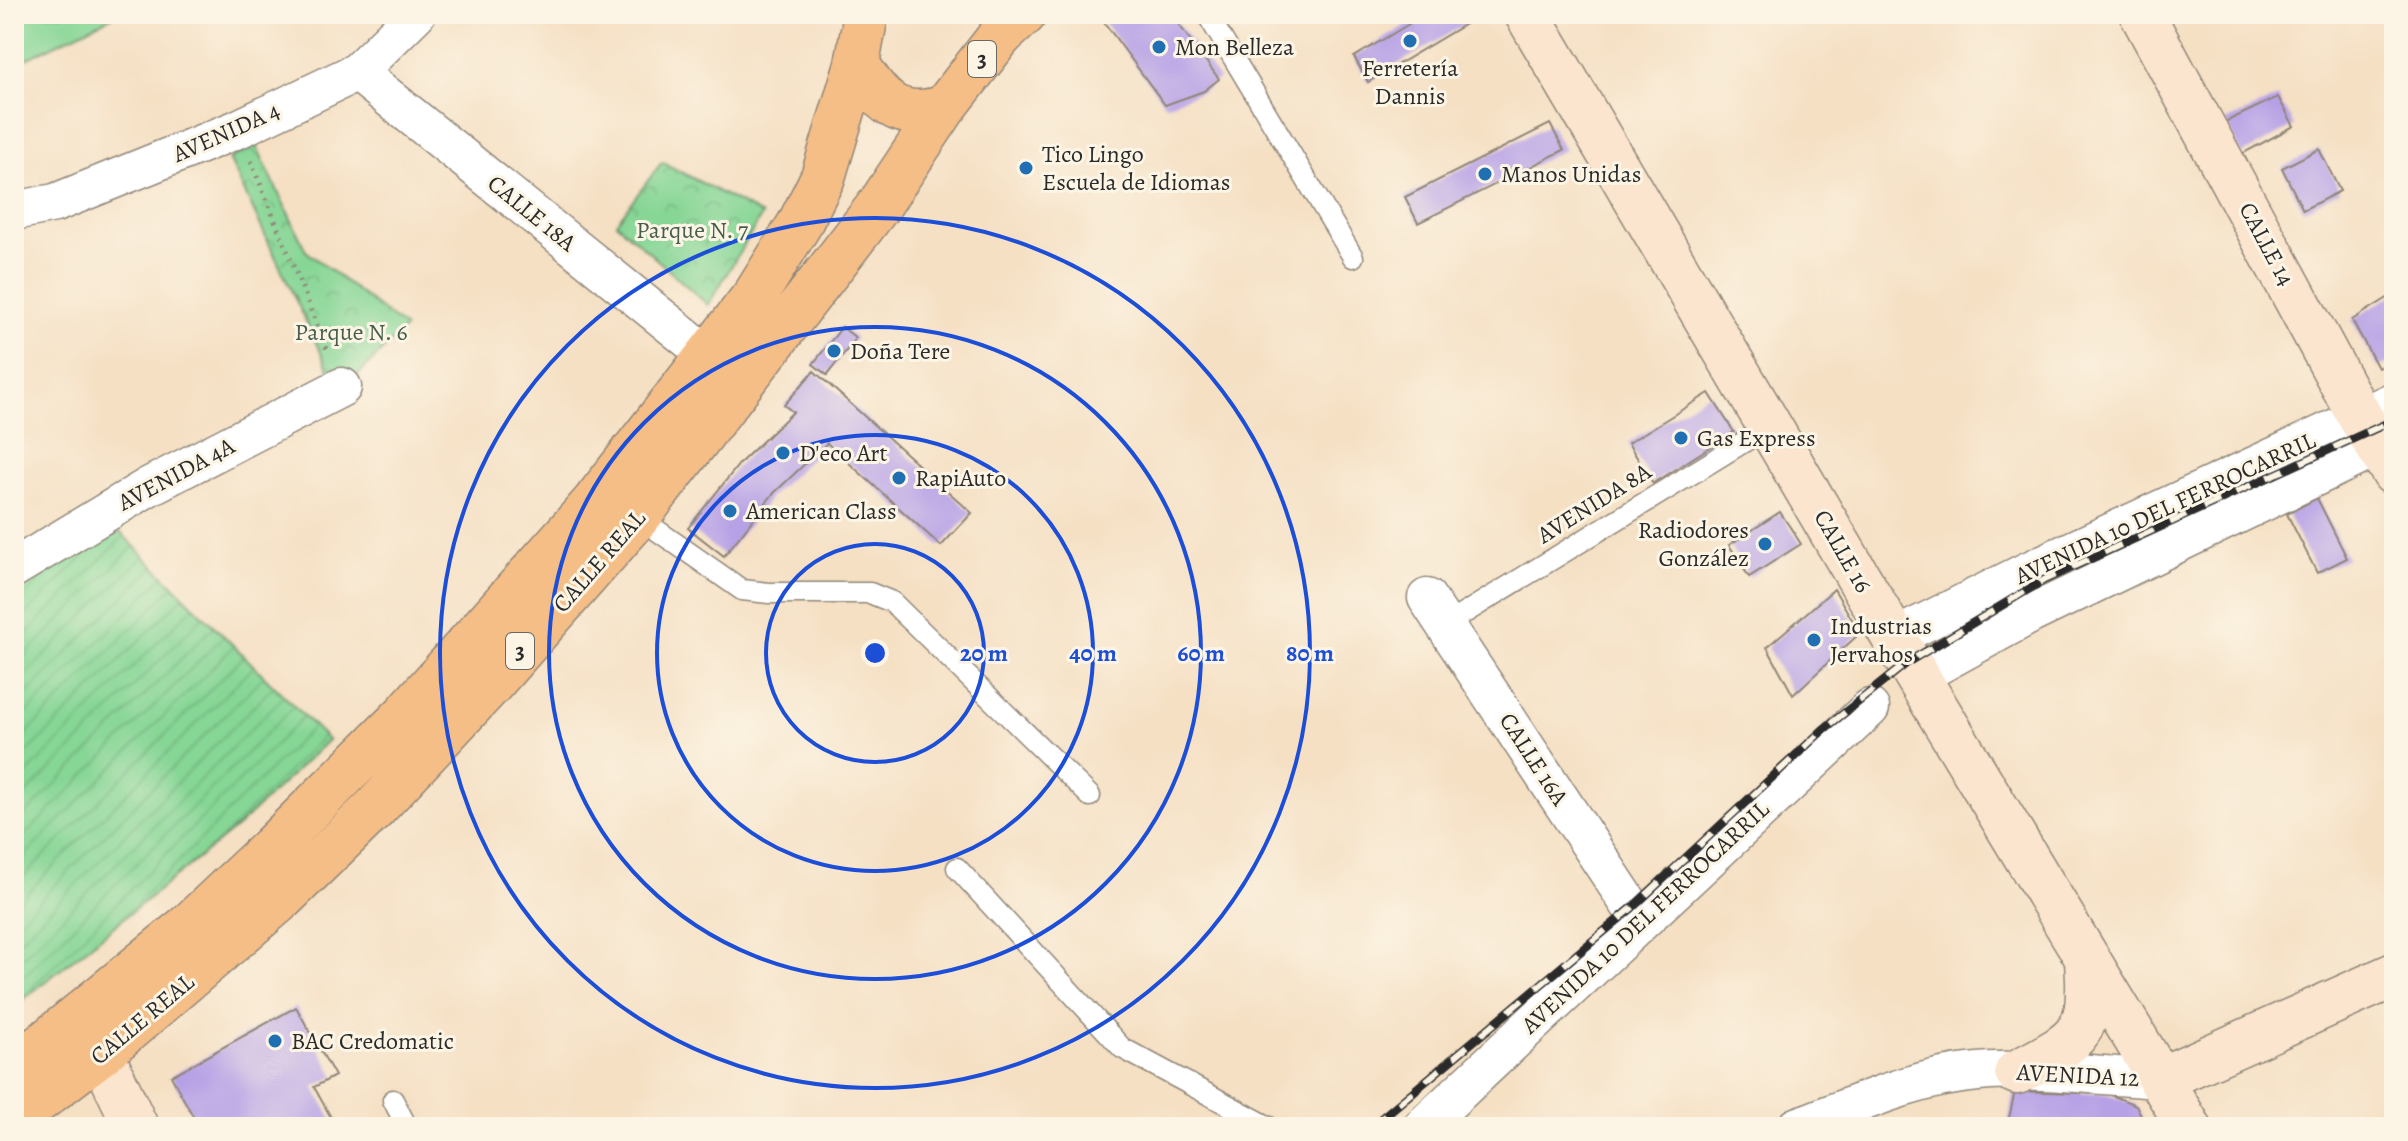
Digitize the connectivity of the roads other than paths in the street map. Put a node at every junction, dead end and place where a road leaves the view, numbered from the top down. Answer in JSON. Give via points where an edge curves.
{"nodes":[{"id":1,"x":416,"y":14,"type":"edge"},
{"id":2,"x":866,"y":14,"type":"edge"},
{"id":3,"x":1024,"y":14,"type":"edge"},
{"id":4,"x":1207,"y":14,"type":"edge"},
{"id":5,"x":1527,"y":14,"type":"edge"},
{"id":6,"x":2142,"y":14,"type":"edge"},
{"id":7,"x":857,"y":64,"type":"junction"},
{"id":8,"x":357,"y":72,"type":"junction"},
{"id":9,"x":944,"y":108,"type":"junction"},
{"id":10,"x":823,"y":177,"type":"junction"},
{"id":11,"x":880,"y":204,"type":"junction"},
{"id":12,"x":14,"y":211,"type":"edge"},
{"id":13,"x":1353,"y":257,"type":"dead end"},
{"id":14,"x":708,"y":355,"type":"junction"},
{"id":15,"x":342,"y":387,"type":"road end"},
{"id":16,"x":1770,"y":426,"type":"junction"},
{"id":17,"x":2384,"y":435,"type":"edge"},
{"id":18,"x":638,"y":517,"type":"junction"},
{"id":19,"x":17,"y":557,"type":"edge"},
{"id":20,"x":1436,"y":612,"type":"joint"},
{"id":21,"x":1894,"y":638,"type":"junction"},
{"id":22,"x":1918,"y":676,"type":"junction"},
{"id":23,"x":1870,"y":708,"type":"dead end"},
{"id":24,"x":1090,"y":796,"type":"dead end"},
{"id":25,"x":957,"y":868,"type":"dead end"},
{"id":26,"x":1640,"y":920,"type":"junction"},
{"id":27,"x":2087,"y":960,"type":"junction"},
{"id":28,"x":2394,"y":975,"type":"edge"},
{"id":29,"x":101,"y":1053,"type":"junction"},
{"id":30,"x":14,"y":1068,"type":"edge"},
{"id":31,"x":2017,"y":1072,"type":"junction"},
{"id":32,"x":2161,"y":1079,"type":"junction"},
{"id":33,"x":393,"y":1100,"type":"dead end"},
{"id":34,"x":14,"y":1119,"type":"edge"},
{"id":35,"x":136,"y":1127,"type":"edge"},
{"id":36,"x":407,"y":1127,"type":"edge"},
{"id":37,"x":1269,"y":1127,"type":"edge"},
{"id":38,"x":1422,"y":1127,"type":"edge"},
{"id":39,"x":1797,"y":1127,"type":"edge"},
{"id":40,"x":2189,"y":1127,"type":"edge"}],
"edges":[{"from":1,"to":8,"type":"street","name":"AVENIDA 4"},
{"from":2,"to":7,"type":"main road","number":"3"},
{"from":3,"to":9,"type":"main road","number":"3","via":[[1000,36]]},
{"from":4,"to":13,"type":"lane"},
{"from":5,"to":16,"type":"main road","name":"CALLE 16"},
{"from":6,"to":17,"type":"main road","name":"CALLE 14"},
{"from":7,"to":9,"type":"main road","via":[[875,92],[896,109],[921,114]]},
{"from":7,"to":10,"type":"main road","name":"CALLE REAL","number":"3"},
{"from":8,"to":12,"type":"street","name":"AVENIDA 4","via":[[238,129],[55,203]]},
{"from":8,"to":14,"type":"street","name":"CALLE 18A"},
{"from":9,"to":11,"type":"main road","name":"CALLE REAL","number":"3"},
{"from":10,"to":11,"type":"main road","via":[[862,177],[876,190]]},
{"from":10,"to":14,"type":"main road","name":"CALLE REAL","number":"3","via":[[756,294]]},
{"from":11,"to":18,"type":"main road","name":"CALLE REAL","number":"3"},
{"from":14,"to":30,"type":"main road","name":"CALLE REAL","number":"3","via":[[593,504],[405,715],[188,926]]},
{"from":15,"to":19,"type":"street","name":"AVENIDA 4A"},
{"from":16,"to":20,"type":"lane","name":"AVENIDA 8A"},
{"from":16,"to":21,"type":"main road","name":"CALLE 16"},
{"from":17,"to":21,"type":"street","name":"AVENIDA 10 DEL FERROCARRIL","via":[[2024,573]]},
{"from":17,"to":22,"type":"street","name":"AVENIDA 10 DEL FERROCARRIL"},
{"from":18,"to":24,"type":"lane","via":[[742,590],[870,593],[892,602]]},
{"from":18,"to":29,"type":"main road","name":"CALLE REAL","number":"3","via":[[376,807],[281,899]]},
{"from":20,"to":26,"type":"street","name":"CALLE 16A"},
{"from":21,"to":22,"type":"main road","name":"CALLE 16"},
{"from":22,"to":27,"type":"main road","name":"CALLE 16"},
{"from":23,"to":26,"type":"street","name":"AVENIDA 10 DEL FERROCARRIL"},
{"from":25,"to":37,"type":"lane","via":[[1122,1048]]},
{"from":26,"to":38,"type":"street","name":"AVENIDA 10 DEL FERROCARRIL"},
{"from":27,"to":31,"type":"main road","via":[[2090,1001],[2074,1038]]},
{"from":27,"to":32,"type":"main road","name":"CALLE 16"},
{"from":28,"to":32,"type":"main road","name":"AVENIDA 12"},
{"from":29,"to":34,"type":"main road","name":"CALLE REAL","number":"3"},
{"from":29,"to":35,"type":"main road"},
{"from":31,"to":32,"type":"street","name":"AVENIDA 12"},
{"from":31,"to":39,"type":"street","name":"AVENIDA 12","via":[[1931,1080]]},
{"from":32,"to":40,"type":"main road","name":"CALLE 16"},
{"from":33,"to":36,"type":"lane"}]}
